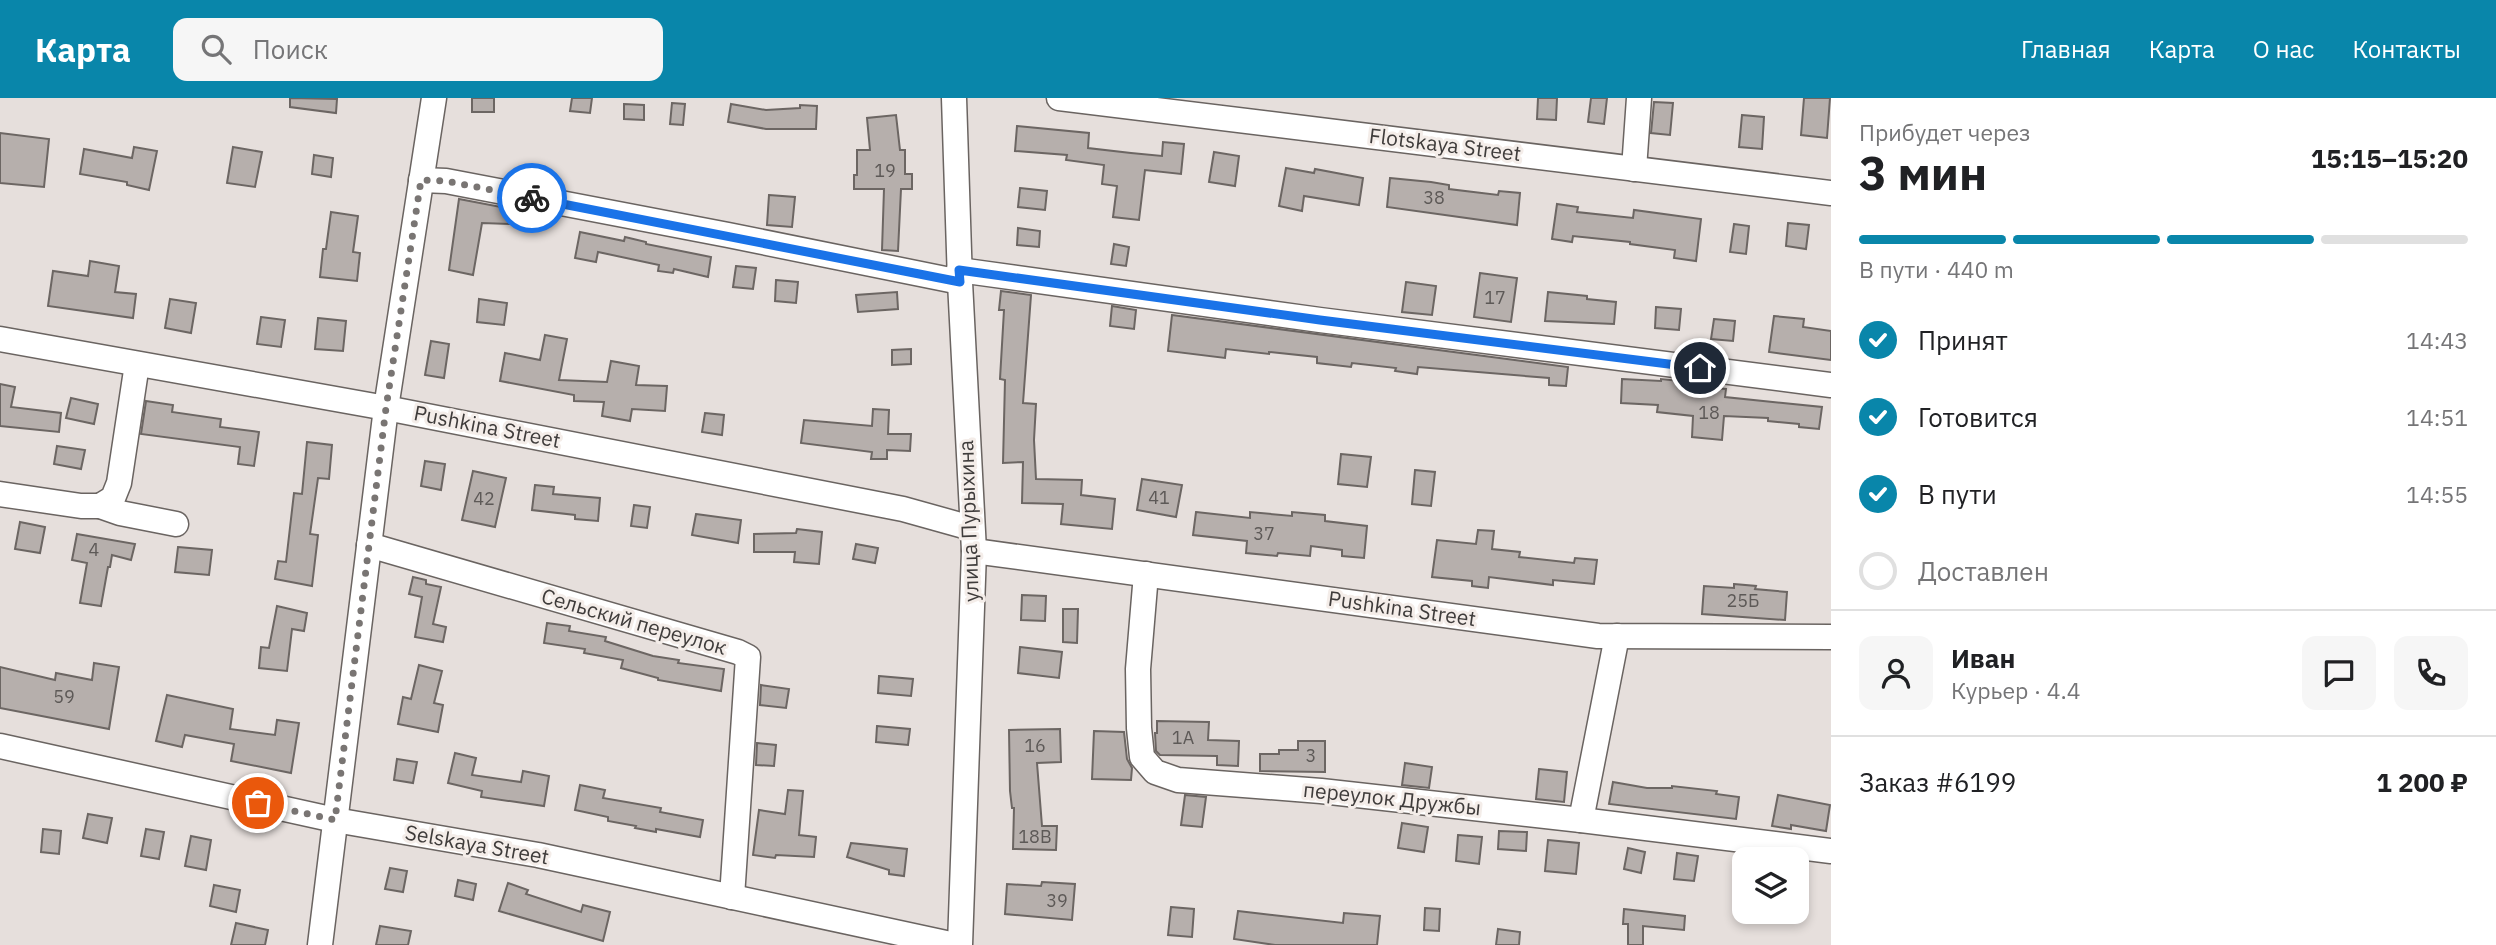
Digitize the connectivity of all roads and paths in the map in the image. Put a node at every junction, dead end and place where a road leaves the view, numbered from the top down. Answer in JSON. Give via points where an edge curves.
{"nodes":[{"id":1,"x":433,"y":98,"type":"edge"},
{"id":2,"x":954,"y":98,"type":"edge"},
{"id":3,"x":1059,"y":98,"type":"edge"},
{"id":4,"x":1639,"y":98,"type":"edge"},
{"id":5,"x":1634,"y":169,"type":"junction"},
{"id":6,"x":421,"y":180,"type":"junction"},
{"id":7,"x":1831,"y":193,"type":"edge"},
{"id":8,"x":959,"y":276,"type":"junction"},
{"id":9,"x":0,"y":339,"type":"edge"},
{"id":10,"x":137,"y":364,"type":"junction"},
{"id":11,"x":1831,"y":385,"type":"edge"},
{"id":12,"x":386,"y":408,"type":"junction"},
{"id":13,"x":0,"y":494,"type":"edge"},
{"id":14,"x":100,"y":506,"type":"junction"},
{"id":15,"x":176,"y":524,"type":"dead end"},
{"id":16,"x":973,"y":539,"type":"junction"},
{"id":17,"x":369,"y":545,"type":"junction"},
{"id":18,"x":1146,"y":573,"type":"junction"},
{"id":19,"x":1617,"y":636,"type":"junction"},
{"id":20,"x":1831,"y":637,"type":"edge"},
{"id":21,"x":0,"y":746,"type":"edge"},
{"id":22,"x":335,"y":820,"type":"junction"},
{"id":23,"x":1581,"y":820,"type":"junction"},
{"id":24,"x":1831,"y":851,"type":"edge"},
{"id":25,"x":732,"y":897,"type":"junction"},
{"id":26,"x":320,"y":945,"type":"edge"},
{"id":27,"x":957,"y":945,"type":"edge"}],
"edges":[{"from":1,"to":6,"type":"street"},
{"from":2,"to":8,"type":"street","name":"улица Пурыхина"},
{"from":3,"to":5,"type":"street","name":"Flotskaya Street"},
{"from":4,"to":5,"type":"street"},
{"from":5,"to":7,"type":"street","name":"Flotskaya Street"},
{"from":6,"to":8,"type":"street"},
{"from":6,"to":12,"type":"street"},
{"from":8,"to":11,"type":"street"},
{"from":8,"to":16,"type":"street","name":"улица Пурыхина"},
{"from":9,"to":10,"type":"street","name":"Pushkina Street"},
{"from":10,"to":12,"type":"street","name":"Pushkina Street"},
{"from":10,"to":14,"type":"street","via":[[119,483],[113,498]]},
{"from":12,"to":16,"type":"street","name":"Pushkina Street","via":[[903,509]]},
{"from":12,"to":17,"type":"street"},
{"from":13,"to":14,"type":"street"},
{"from":14,"to":15,"type":"street"},
{"from":16,"to":18,"type":"street","name":"Pushkina Street"},
{"from":16,"to":27,"type":"street","name":"улица Пурыхина"},
{"from":17,"to":22,"type":"street"},
{"from":17,"to":25,"type":"street","name":"Сельский переулок","via":[[748,657]]},
{"from":18,"to":19,"type":"street","name":"Pushkina Street"},
{"from":18,"to":23,"type":"street","name":"переулок Дружбы","via":[[1138,669],[1139,728],[1142,757],[1155,772],[1178,780]]},
{"from":19,"to":20,"type":"street","name":"Pushkina Street"},
{"from":19,"to":23,"type":"street"},
{"from":21,"to":22,"type":"street","name":"Selskaya Street"},
{"from":22,"to":25,"type":"street","name":"Selskaya Street","via":[[538,855]]},
{"from":22,"to":26,"type":"street"},
{"from":23,"to":24,"type":"street","name":"переулок Дружбы"},
{"from":25,"to":27,"type":"street","name":"Selskaya Street"}]}
